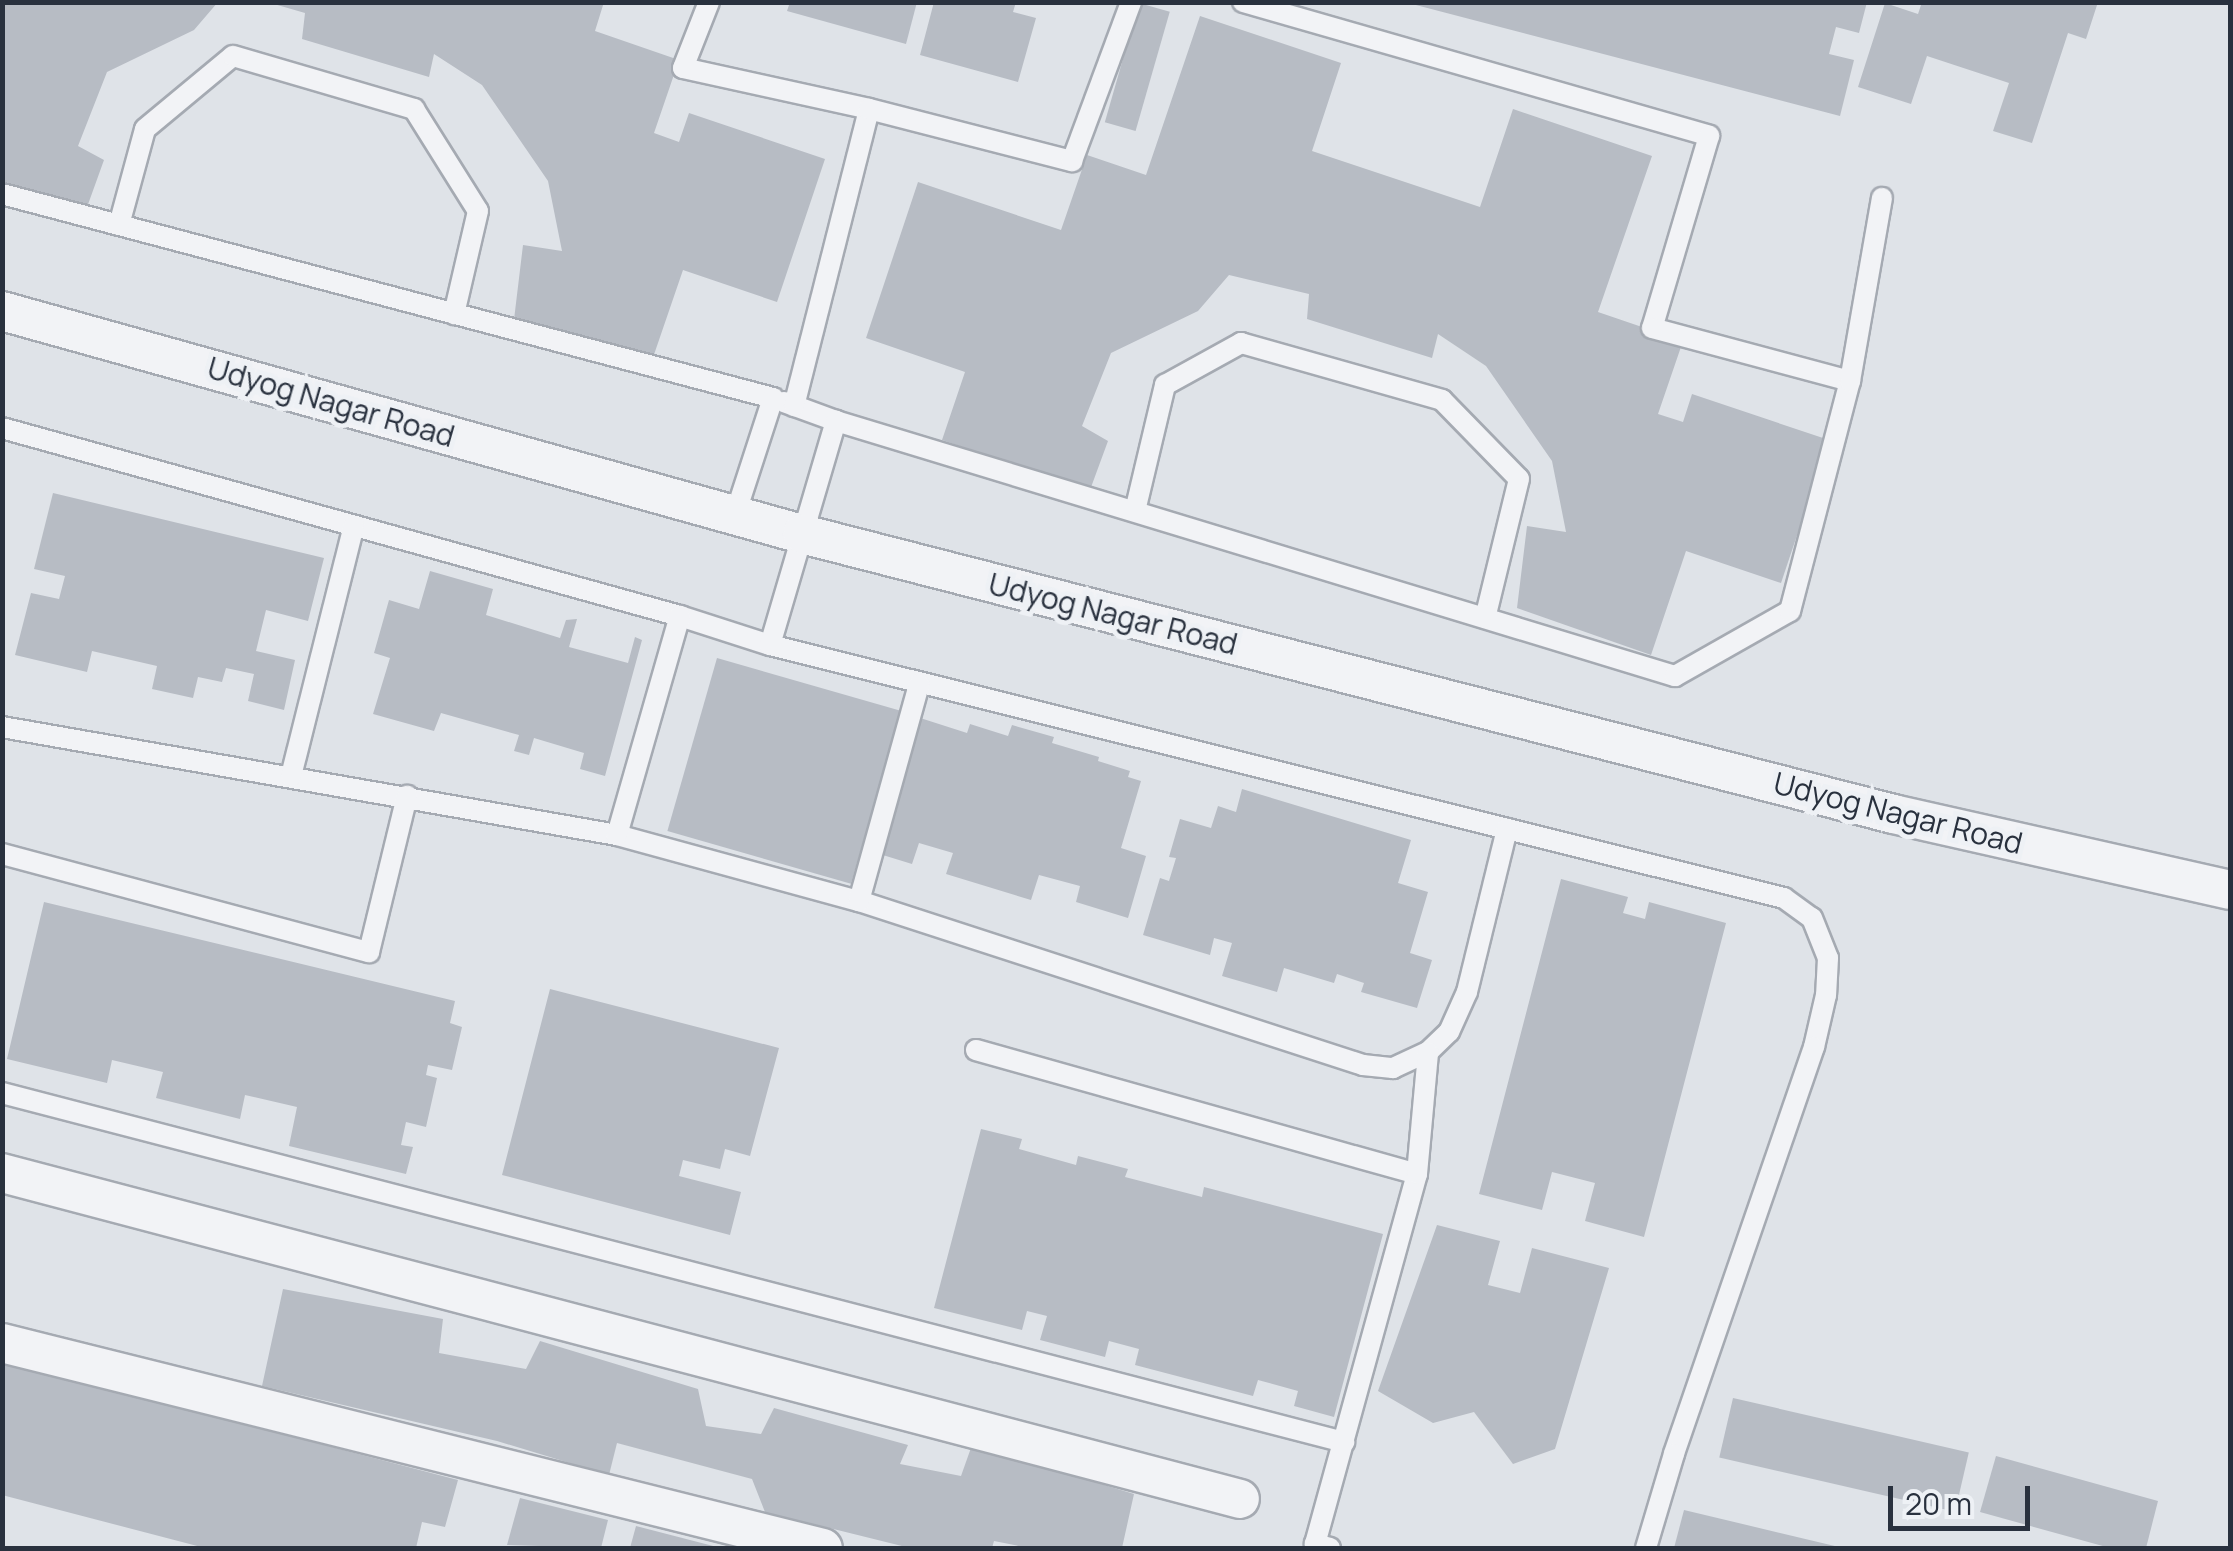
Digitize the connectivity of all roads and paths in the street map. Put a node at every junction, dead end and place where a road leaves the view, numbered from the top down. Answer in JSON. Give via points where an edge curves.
{"nodes":[{"id":1,"x":709,"y":2,"type":"edge"},
{"id":2,"x":1131,"y":2,"type":"edge"},
{"id":3,"x":1242,"y":2,"type":"edge"},
{"id":4,"x":870,"y":109,"type":"junction"},
{"id":5,"x":2,"y":194,"type":"edge"},
{"id":6,"x":1882,"y":198,"type":"dead end"},
{"id":7,"x":119,"y":225,"type":"junction"},
{"id":8,"x":2,"y":311,"type":"edge"},
{"id":9,"x":454,"y":314,"type":"junction"},
{"id":10,"x":1850,"y":380,"type":"junction"},
{"id":11,"x":773,"y":398,"type":"junction"},
{"id":12,"x":794,"y":406,"type":"junction"},
{"id":13,"x":836,"y":421,"type":"junction"},
{"id":14,"x":2,"y":428,"type":"edge"},
{"id":15,"x":1134,"y":512,"type":"junction"},
{"id":16,"x":735,"y":514,"type":"junction"},
{"id":17,"x":354,"y":526,"type":"junction"},
{"id":18,"x":802,"y":534,"type":"junction"},
{"id":19,"x":680,"y":616,"type":"junction"},
{"id":20,"x":1485,"y":618,"type":"junction"},
{"id":21,"x":770,"y":645,"type":"junction"},
{"id":22,"x":920,"y":684,"type":"junction"},
{"id":23,"x":2,"y":728,"type":"edge"},
{"id":24,"x":291,"y":776,"type":"junction"},
{"id":25,"x":407,"y":796,"type":"junction"},
{"id":26,"x":1507,"y":829,"type":"junction"},
{"id":27,"x":617,"y":834,"type":"junction"},
{"id":28,"x":2,"y":854,"type":"edge"},
{"id":29,"x":2230,"y":890,"type":"edge"},
{"id":30,"x":858,"y":900,"type":"junction"},
{"id":31,"x":976,"y":1050,"type":"dead end"},
{"id":32,"x":1428,"y":1052,"type":"junction"},
{"id":33,"x":2,"y":1093,"type":"edge"},
{"id":34,"x":2,"y":1173,"type":"edge"},
{"id":35,"x":1417,"y":1174,"type":"junction"},
{"id":36,"x":2,"y":1344,"type":"edge"},
{"id":37,"x":1344,"y":1442,"type":"junction"},
{"id":38,"x":1240,"y":1499,"type":"dead end"},
{"id":39,"x":823,"y":1548,"type":"edge"},
{"id":40,"x":1330,"y":1548,"type":"edge"},
{"id":41,"x":1646,"y":1548,"type":"edge"}],
"edges":[{"from":1,"to":4,"type":"lane","via":[[682,68]]},
{"from":2,"to":4,"type":"lane","via":[[1072,161]]},
{"from":3,"to":10,"type":"lane","via":[[1710,136],[1652,328]]},
{"from":4,"to":12,"type":"lane"},
{"from":5,"to":7,"type":"lane"},
{"from":6,"to":10,"type":"lane"},
{"from":7,"to":9,"type":"lane"},
{"from":7,"to":9,"type":"lane","via":[[145,129],[234,56],[414,109],[478,211]]},
{"from":8,"to":16,"type":"street","name":"Udyog Nagar Road"},
{"from":9,"to":11,"type":"lane"},
{"from":10,"to":20,"type":"lane","via":[[1790,611],[1675,676]]},
{"from":11,"to":12,"type":"lane"},
{"from":11,"to":16,"type":"lane"},
{"from":12,"to":13,"type":"lane"},
{"from":13,"to":15,"type":"lane"},
{"from":13,"to":18,"type":"lane"},
{"from":14,"to":17,"type":"lane"},
{"from":15,"to":20,"type":"lane"},
{"from":15,"to":20,"type":"lane","via":[[1164,385],[1241,343],[1442,400],[1519,479]]},
{"from":16,"to":18,"type":"street","name":"Udyog Nagar Road"},
{"from":17,"to":19,"type":"lane"},
{"from":17,"to":24,"type":"lane"},
{"from":18,"to":21,"type":"lane"},
{"from":18,"to":29,"type":"street","name":"Udyog Nagar Road","via":[[1874,809]]},
{"from":19,"to":21,"type":"lane"},
{"from":19,"to":27,"type":"lane"},
{"from":21,"to":22,"type":"lane"},
{"from":22,"to":26,"type":"lane"},
{"from":22,"to":30,"type":"lane"},
{"from":23,"to":24,"type":"lane"},
{"from":24,"to":25,"type":"lane"},
{"from":25,"to":27,"type":"lane"},
{"from":25,"to":28,"type":"lane","via":[[369,952]]},
{"from":26,"to":32,"type":"lane","via":[[1467,992],[1448,1032]]},
{"from":26,"to":41,"type":"lane","via":[[1784,898],[1812,918],[1828,958],[1814,1047]]},
{"from":27,"to":30,"type":"lane"},
{"from":30,"to":32,"type":"lane","via":[[1363,1066],[1393,1068]]},
{"from":31,"to":35,"type":"lane"},
{"from":32,"to":35,"type":"lane"},
{"from":33,"to":37,"type":"lane"},
{"from":34,"to":38,"type":"street"},
{"from":35,"to":37,"type":"lane"},
{"from":36,"to":39,"type":"street"},
{"from":37,"to":40,"type":"lane","via":[[1315,1544]]}]}
